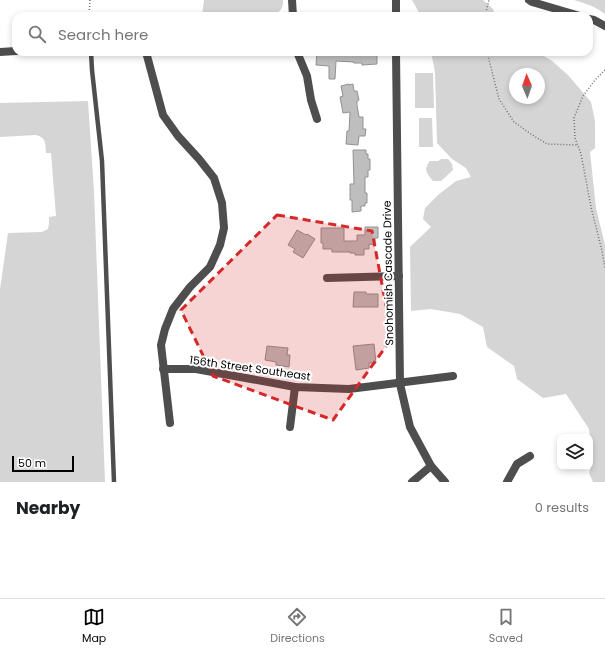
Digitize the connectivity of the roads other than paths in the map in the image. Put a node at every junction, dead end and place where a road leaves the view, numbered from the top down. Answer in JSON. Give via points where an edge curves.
{"nodes":[{"id":1,"x":292,"y":0,"type":"edge"},
{"id":2,"x":396,"y":0,"type":"edge"},
{"id":3,"x":529,"y":0,"type":"edge"},
{"id":4,"x":293,"y":12,"type":"edge"},
{"id":5,"x":396,"y":12,"type":"edge"},
{"id":6,"x":566,"y":12,"type":"edge"},
{"id":7,"x":593,"y":20,"type":"edge"},
{"id":8,"x":605,"y":26,"type":"edge"},
{"id":9,"x":12,"y":51,"type":"edge"},
{"id":10,"x":0,"y":52,"type":"edge"},
{"id":11,"x":91,"y":56,"type":"edge"},
{"id":12,"x":147,"y":56,"type":"edge"},
{"id":13,"x":299,"y":56,"type":"edge"},
{"id":14,"x":396,"y":56,"type":"edge"},
{"id":15,"x":317,"y":118,"type":"dead end"},
{"id":16,"x":399,"y":276,"type":"junction"},
{"id":17,"x":327,"y":278,"type":"dead end"},
{"id":18,"x":163,"y":369,"type":"junction"},
{"id":19,"x":453,"y":376,"type":"dead end"},
{"id":20,"x":400,"y":384,"type":"junction"},
{"id":21,"x":295,"y":387,"type":"junction"},
{"id":22,"x":170,"y":424,"type":"dead end"},
{"id":23,"x":290,"y":427,"type":"dead end"},
{"id":24,"x":530,"y":456,"type":"dead end"},
{"id":25,"x":430,"y":466,"type":"junction"},
{"id":26,"x":114,"y":482,"type":"edge"},
{"id":27,"x":412,"y":482,"type":"edge"},
{"id":28,"x":445,"y":482,"type":"edge"},
{"id":29,"x":507,"y":482,"type":"edge"}],
"edges":[{"from":1,"to":4,"type":"street"},
{"from":2,"to":5,"type":"street"},
{"from":3,"to":6,"type":"street"},
{"from":7,"to":8,"type":"street"},
{"from":9,"to":10,"type":"street"},
{"from":11,"to":26,"type":"lane","via":[[102,161]]},
{"from":12,"to":18,"type":"street","via":[[164,115],[178,136],[214,178],[222,203],[224,228],[210,267],[173,309],[161,345]]},
{"from":13,"to":15,"type":"street","via":[[307,76]]},
{"from":14,"to":16,"type":"street","name":"Snohomish Cascade Drive"},
{"from":16,"to":17,"type":"street"},
{"from":16,"to":20,"type":"street","name":"Snohomish Cascade Drive"},
{"from":18,"to":21,"type":"street","name":"156th Street Southeast","via":[[196,369]]},
{"from":18,"to":22,"type":"street"},
{"from":19,"to":20,"type":"street","name":"156th Street Southeast"},
{"from":20,"to":21,"type":"street","name":"156th Street Southeast","via":[[349,389]]},
{"from":20,"to":25,"type":"street","name":"Snohomish Cascade Drive","via":[[410,427]]},
{"from":21,"to":23,"type":"street"},
{"from":24,"to":29,"type":"street","via":[[517,464]]},
{"from":25,"to":27,"type":"street"},
{"from":25,"to":28,"type":"street","name":"Snohomish Cascade Drive"}]}
